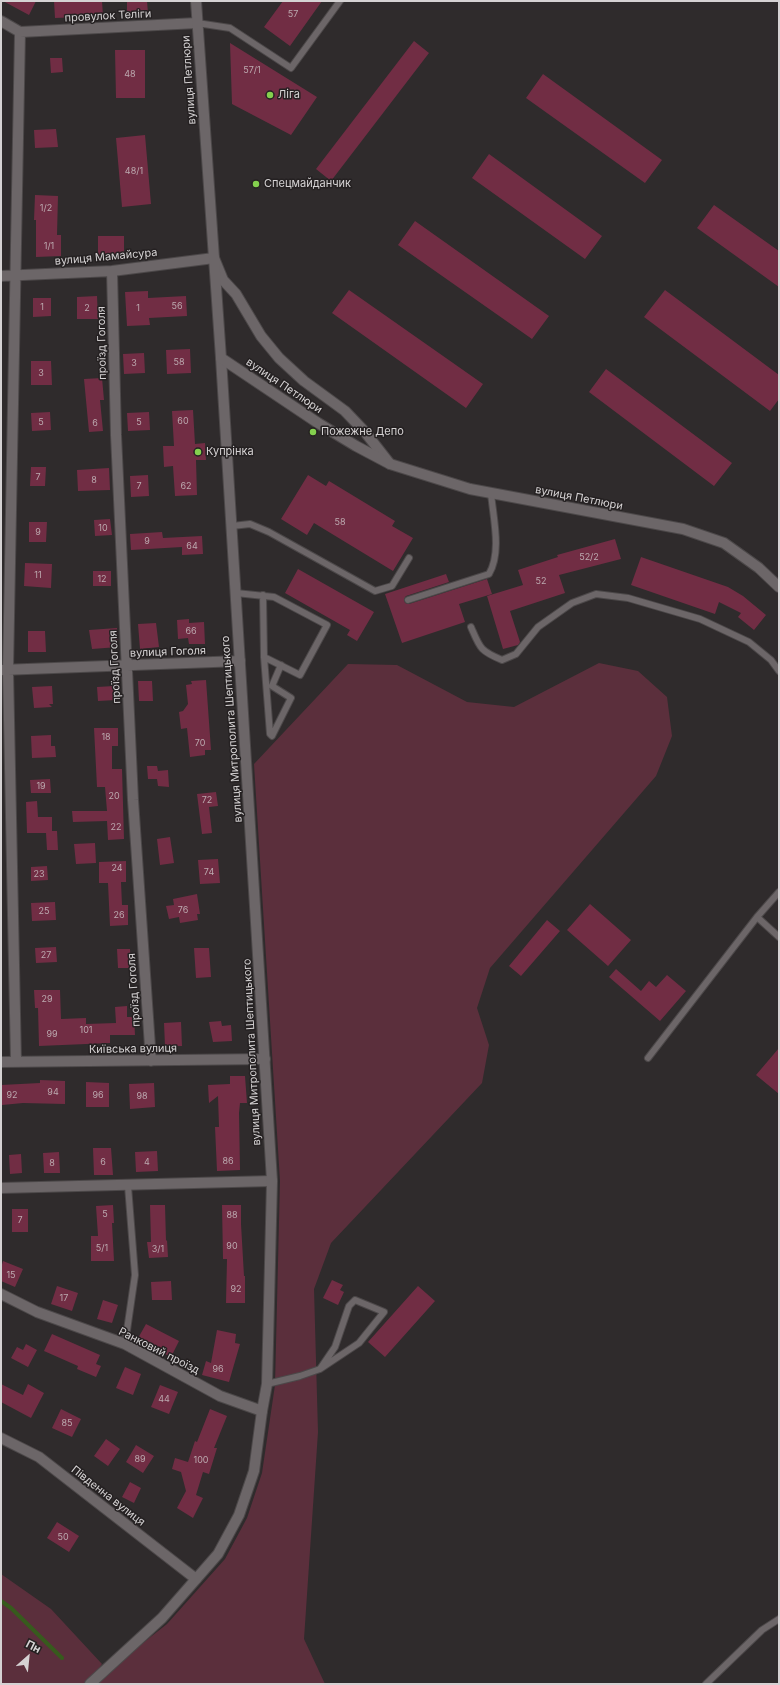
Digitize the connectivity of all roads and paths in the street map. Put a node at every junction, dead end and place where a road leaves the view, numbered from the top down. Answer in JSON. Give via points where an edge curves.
{"nodes":[{"id":1,"x":196,"y":1,"type":"edge"},
{"id":2,"x":340,"y":1,"type":"edge"},
{"id":3,"x":1,"y":21,"type":"edge"},
{"id":4,"x":197,"y":23,"type":"junction"},
{"id":5,"x":20,"y":32,"type":"junction"},
{"id":6,"x":214,"y":258,"type":"junction"},
{"id":7,"x":112,"y":271,"type":"junction"},
{"id":8,"x":16,"y":275,"type":"junction"},
{"id":9,"x":1,"y":276,"type":"edge"},
{"id":10,"x":220,"y":358,"type":"junction"},
{"id":11,"x":390,"y":464,"type":"junction"},
{"id":12,"x":491,"y":493,"type":"junction"},
{"id":13,"x":232,"y":526,"type":"junction"},
{"id":14,"x":409,"y":558,"type":"dead end"},
{"id":15,"x":779,"y":587,"type":"edge"},
{"id":16,"x":236,"y":593,"type":"junction"},
{"id":17,"x":263,"y":595,"type":"junction"},
{"id":18,"x":408,"y":600,"type":"dead end"},
{"id":19,"x":471,"y":627,"type":"dead end"},
{"id":20,"x":264,"y":657,"type":"junction"},
{"id":21,"x":240,"y":661,"type":"junction"},
{"id":22,"x":127,"y":665,"type":"junction"},
{"id":23,"x":281,"y":665,"type":"junction"},
{"id":24,"x":4,"y":670,"type":"edge"},
{"id":25,"x":779,"y":671,"type":"edge"},
{"id":26,"x":779,"y":892,"type":"edge"},
{"id":27,"x":757,"y":917,"type":"junction"},
{"id":28,"x":779,"y":937,"type":"edge"},
{"id":29,"x":648,"y":1058,"type":"dead end"},
{"id":30,"x":265,"y":1059,"type":"junction"},
{"id":31,"x":151,"y":1061,"type":"junction"},
{"id":32,"x":1,"y":1062,"type":"edge"},
{"id":33,"x":16,"y":1062,"type":"junction"},
{"id":34,"x":272,"y":1182,"type":"junction"},
{"id":35,"x":128,"y":1186,"type":"junction"},
{"id":36,"x":1,"y":1188,"type":"edge"},
{"id":37,"x":1,"y":1294,"type":"edge"},
{"id":38,"x":125,"y":1344,"type":"junction"},
{"id":39,"x":320,"y":1369,"type":"junction"},
{"id":40,"x":267,"y":1384,"type":"junction"},
{"id":41,"x":262,"y":1411,"type":"junction"},
{"id":42,"x":1,"y":1438,"type":"edge"},
{"id":43,"x":196,"y":1579,"type":"junction"},
{"id":44,"x":779,"y":1619,"type":"edge"},
{"id":45,"x":90,"y":1684,"type":"edge"},
{"id":46,"x":706,"y":1684,"type":"edge"}],
"edges":[{"from":1,"to":4,"type":"street","name":"вулиця Петлюри"},
{"from":2,"to":4,"type":"lane","via":[[291,68],[230,28]]},
{"from":3,"to":5,"type":"street"},
{"from":4,"to":5,"type":"street","name":"провулок Теліги"},
{"from":4,"to":6,"type":"street","name":"вулиця Петлюри"},
{"from":5,"to":8,"type":"street"},
{"from":6,"to":7,"type":"street","name":"вулиця Мамайсура"},
{"from":6,"to":10,"type":"street","name":"вулиця Петлюри"},
{"from":6,"to":11,"type":"street","via":[[223,280],[236,294],[261,336],[279,358],[345,412],[365,432]]},
{"from":7,"to":8,"type":"street","name":"вулиця Мамайсура"},
{"from":7,"to":22,"type":"street","name":"проїзд Гоголя","via":[[116,435]]},
{"from":8,"to":9,"type":"street","name":"вулиця Мамайсура"},
{"from":8,"to":24,"type":"street"},
{"from":10,"to":11,"type":"street","name":"вулиця Петлюри","via":[[318,423]]},
{"from":10,"to":13,"type":"street","name":"вулиця Митрополита Шептицького"},
{"from":11,"to":12,"type":"street","name":"вулиця Петлюри"},
{"from":12,"to":15,"type":"street","name":"вулиця Петлюри","via":[[683,529],[724,543],[759,568]]},
{"from":12,"to":18,"type":"lane","via":[[496,550],[489,574]]},
{"from":13,"to":14,"type":"lane","via":[[250,524],[269,532],[375,591],[392,586]]},
{"from":13,"to":16,"type":"street","name":"вулиця Митрополита Шептицького"},
{"from":16,"to":17,"type":"lane"},
{"from":16,"to":21,"type":"street","name":"вулиця Митрополита Шептицького"},
{"from":17,"to":20,"type":"lane"},
{"from":17,"to":23,"type":"lane","via":[[274,597],[327,625],[300,675]]},
{"from":19,"to":25,"type":"lane","via":[[480,648],[502,660],[516,654],[538,627],[572,603],[596,594],[628,598],[700,619],[749,642]]},
{"from":20,"to":23,"type":"lane"},
{"from":20,"to":23,"type":"lane","via":[[272,736],[291,698],[272,686]]},
{"from":21,"to":22,"type":"street","name":"вулиця Гоголя"},
{"from":21,"to":30,"type":"street","name":"вулиця Митрополита Шептицького"},
{"from":22,"to":24,"type":"street","name":"вулиця Гоголя"},
{"from":22,"to":31,"type":"street","name":"проїзд Гоголя","via":[[133,800]]},
{"from":24,"to":33,"type":"street"},
{"from":26,"to":27,"type":"lane"},
{"from":27,"to":28,"type":"lane"},
{"from":27,"to":29,"type":"lane"},
{"from":30,"to":31,"type":"street","name":"Київська вулиця"},
{"from":30,"to":34,"type":"street","name":"вулиця Митрополита Шептицького"},
{"from":31,"to":33,"type":"street","name":"Київська вулиця"},
{"from":32,"to":33,"type":"street","name":"Київська вулиця"},
{"from":34,"to":35,"type":"street"},
{"from":34,"to":40,"type":"street","name":"вулиця Митрополита Шептицького"},
{"from":35,"to":36,"type":"street"},
{"from":35,"to":38,"type":"lane","via":[[135,1275]]},
{"from":37,"to":38,"type":"street","name":"Ранковий проїзд","via":[[37,1312]]},
{"from":38,"to":41,"type":"street","name":"Ранковий проїзд","via":[[220,1396]]},
{"from":39,"to":39,"type":"lane","via":[[335,1347],[349,1306],[355,1300],[384,1312],[358,1343]]},
{"from":39,"to":40,"type":"lane"},
{"from":40,"to":41,"type":"street","name":"вулиця Митрополита Шептицького"},
{"from":41,"to":43,"type":"street","name":"вулиця Митрополита Шептицького","via":[[254,1471],[239,1514],[218,1554]]},
{"from":42,"to":43,"type":"street","name":"Південна вулиця","via":[[39,1457]]},
{"from":43,"to":45,"type":"street","name":"вулиця Митрополита Шептицького","via":[[162,1618]]},
{"from":44,"to":46,"type":"lane","via":[[762,1630]]}]}
